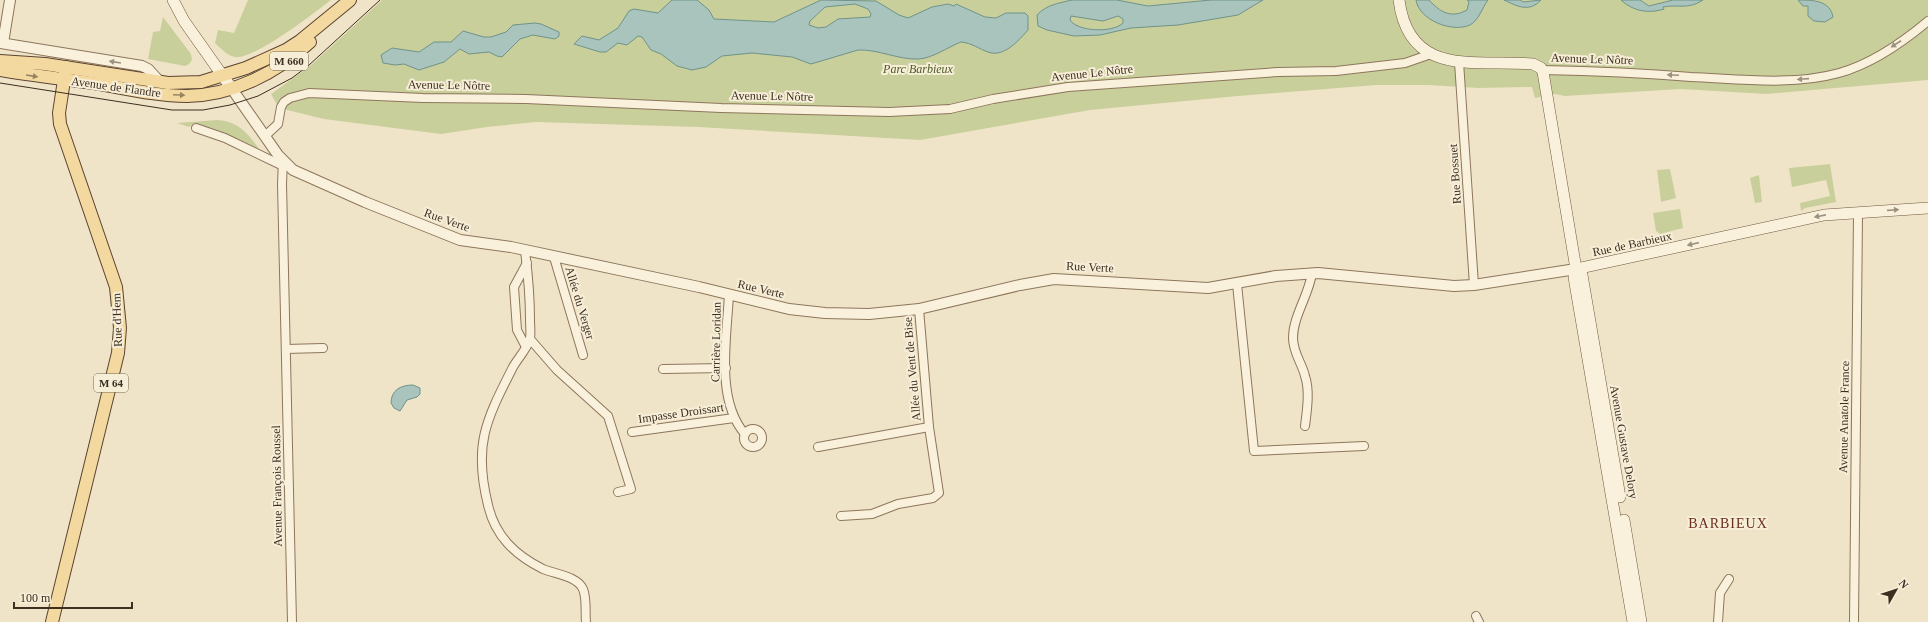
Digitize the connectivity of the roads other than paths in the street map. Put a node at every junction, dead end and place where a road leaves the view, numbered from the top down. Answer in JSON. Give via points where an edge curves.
{"nodes":[{"id":1,"x":10,"y":0,"type":"edge"},
{"id":2,"x":173,"y":0,"type":"edge"},
{"id":3,"x":350,"y":0,"type":"edge"},
{"id":4,"x":1399,"y":0,"type":"edge"},
{"id":5,"x":333,"y":16,"type":"junction"},
{"id":6,"x":1928,"y":21,"type":"edge"},
{"id":7,"x":1,"y":43,"type":"edge"},
{"id":8,"x":1431,"y":54,"type":"junction"},
{"id":9,"x":0,"y":62,"type":"edge"},
{"id":10,"x":1459,"y":62,"type":"junction"},
{"id":11,"x":66,"y":67,"type":"junction"},
{"id":12,"x":0,"y":70,"type":"edge"},
{"id":13,"x":1542,"y":70,"type":"junction"},
{"id":14,"x":223,"y":76,"type":"junction"},
{"id":15,"x":64,"y":80,"type":"junction"},
{"id":16,"x":159,"y":88,"type":"junction"},
{"id":17,"x":232,"y":89,"type":"junction"},
{"id":18,"x":196,"y":128,"type":"dead end"},
{"id":19,"x":265,"y":136,"type":"junction"},
{"id":20,"x":283,"y":163,"type":"junction"},
{"id":21,"x":1928,"y":208,"type":"edge"},
{"id":22,"x":1858,"y":212,"type":"junction"},
{"id":23,"x":526,"y":250,"type":"junction"},
{"id":24,"x":554,"y":257,"type":"junction"},
{"id":25,"x":527,"y":263,"type":"junction"},
{"id":26,"x":1576,"y":269,"type":"junction"},
{"id":27,"x":1312,"y":273,"type":"junction"},
{"id":28,"x":1339,"y":274,"type":"joint"},
{"id":29,"x":1237,"y":284,"type":"junction"},
{"id":30,"x":1474,"y":285,"type":"junction"},
{"id":31,"x":729,"y":294,"type":"junction"},
{"id":32,"x":919,"y":309,"type":"junction"},
{"id":33,"x":530,"y":339,"type":"junction"},
{"id":34,"x":526,"y":347,"type":"junction"},
{"id":35,"x":323,"y":348,"type":"dead end"},
{"id":36,"x":286,"y":349,"type":"junction"},
{"id":37,"x":583,"y":355,"type":"dead end"},
{"id":38,"x":726,"y":368,"type":"junction"},
{"id":39,"x":663,"y":369,"type":"dead end"},
{"id":40,"x":734,"y":418,"type":"junction"},
{"id":41,"x":1305,"y":426,"type":"dead end"},
{"id":42,"x":929,"y":427,"type":"junction"},
{"id":43,"x":632,"y":432,"type":"dead end"},
{"id":44,"x":745,"y":434,"type":"dead end"},
{"id":45,"x":818,"y":446,"type":"dead end"},
{"id":46,"x":1364,"y":446,"type":"dead end"},
{"id":47,"x":618,"y":492,"type":"dead end"},
{"id":48,"x":841,"y":516,"type":"dead end"},
{"id":49,"x":1729,"y":579,"type":"dead end"},
{"id":50,"x":52,"y":622,"type":"edge"},
{"id":51,"x":292,"y":622,"type":"edge"},
{"id":52,"x":586,"y":622,"type":"edge"},
{"id":53,"x":1633,"y":622,"type":"edge"},
{"id":54,"x":1641,"y":622,"type":"edge"},
{"id":55,"x":1718,"y":622,"type":"edge"},
{"id":56,"x":1854,"y":622,"type":"edge"}],
"edges":[{"from":1,"to":7,"type":"street"},
{"from":2,"to":14,"type":"main road","via":[[184,21]]},
{"from":3,"to":5,"type":"main road","number":"M 660"},
{"from":4,"to":8,"type":"main road","via":[[1407,28],[1415,40]]},
{"from":5,"to":14,"type":"main road","number":"M 660","via":[[286,50]]},
{"from":5,"to":17,"type":"main road","number":"M 660","via":[[311,42],[288,61]]},
{"from":6,"to":13,"type":"street","name":"Avenue Le Nôtre","one_way":true,"via":[[1872,59],[1821,77],[1780,80]]},
{"from":16,"to":7,"type":"street","name":"Avenue de Flandre","one_way":true,"via":[[148,69],[142,66]]},
{"from":8,"to":10,"type":"main road","name":"Avenue Le Nôtre"},
{"from":8,"to":19,"type":"street","name":"Avenue Le Nôtre","via":[[1400,64],[1336,71],[1278,72],[1082,86],[993,99],[950,109],[889,112],[526,99],[423,98],[309,92],[284,102],[278,124]]},
{"from":9,"to":11,"type":"main road","name":"Avenue de Flandre","number":"M 660","via":[[41,63]]},
{"from":10,"to":13,"type":"main road","name":"Avenue Le Nôtre","via":[[1532,63]]},
{"from":10,"to":30,"type":"street","name":"Rue Bossuet"},
{"from":11,"to":15,"type":"main road","name":"Rue d'Hem","number":"M 64"},
{"from":11,"to":16,"type":"main road","name":"Avenue de Flandre","number":"M 660"},
{"from":12,"to":15,"type":"main road","name":"Avenue de Flandre","number":"M 660","one_way":true},
{"from":13,"to":26,"type":"main road","name":"Avenue Gustave Delory"},
{"from":14,"to":16,"type":"main road","name":"Avenue de Flandre","number":"M 660"},
{"from":14,"to":17,"type":"main road"},
{"from":15,"to":16,"type":"main road","name":"Avenue de Flandre","number":"M 660"},
{"from":15,"to":50,"type":"main road","name":"Rue d'Hem","number":"M 64","via":[[60,124],[116,287],[120,334],[118,353]]},
{"from":16,"to":17,"type":"main road","name":"Avenue de Flandre","number":"M 660","one_way":true,"via":[[197,95]]},
{"from":17,"to":19,"type":"street","name":"Rue Verte"},
{"from":18,"to":20,"type":"street"},
{"from":19,"to":20,"type":"street","name":"Rue Verte"},
{"from":20,"to":23,"type":"street","name":"Rue Verte","via":[[303,175],[448,236],[474,243]]},
{"from":20,"to":36,"type":"street","name":"Avenue François Roussel"},
{"from":22,"to":21,"type":"main road","name":"Rue de Barbieux","one_way":true},
{"from":22,"to":26,"type":"main road","name":"Rue de Barbieux","one_way":true,"via":[[1824,215]]},
{"from":22,"to":56,"type":"street","name":"Avenue Anatole France"},
{"from":23,"to":24,"type":"street","name":"Rue Verte"},
{"from":23,"to":25,"type":"street"},
{"from":24,"to":31,"type":"street","name":"Rue Verte"},
{"from":24,"to":37,"type":"street","name":"Allée du Verger"},
{"from":25,"to":33,"type":"street"},
{"from":25,"to":34,"type":"street","via":[[514,286],[517,330]]},
{"from":26,"to":30,"type":"street","name":"Rue de Barbieux"},
{"from":26,"to":53,"type":"main road","name":"Avenue Gustave Delory","via":[[1574,277]]},
{"from":26,"to":54,"type":"main road","name":"Avenue Gustave Delory","via":[[1582,275]]},
{"from":27,"to":28,"type":"street","name":"Rue Verte"},
{"from":27,"to":29,"type":"street","name":"Rue Verte","via":[[1276,276]]},
{"from":27,"to":41,"type":"street","via":[[1293,334],[1295,354],[1306,381]]},
{"from":28,"to":30,"type":"street","name":"Rue de Barbieux","via":[[1428,284]]},
{"from":29,"to":32,"type":"street","name":"Rue Verte","via":[[1200,288],[1054,279]]},
{"from":29,"to":46,"type":"street","via":[[1254,451]]},
{"from":31,"to":32,"type":"street","name":"Rue Verte","via":[[789,309],[825,313],[869,314]]},
{"from":31,"to":38,"type":"street","name":"Carrière Loridan"},
{"from":32,"to":42,"type":"street","name":"Allée du Vent de Bise"},
{"from":33,"to":34,"type":"street"},
{"from":33,"to":47,"type":"street","via":[[557,370],[608,416],[631,489]]},
{"from":34,"to":52,"type":"street","via":[[514,365],[490,416],[483,438],[481,462],[488,506],[497,530],[513,550],[544,569],[576,581],[583,588]]},
{"from":35,"to":36,"type":"street"},
{"from":36,"to":51,"type":"street","name":"Avenue François Roussel"},
{"from":38,"to":39,"type":"street"},
{"from":38,"to":40,"type":"street","name":"Carrière Loridan","via":[[728,395]]},
{"from":40,"to":43,"type":"street","name":"Impasse Droissart"},
{"from":40,"to":44,"type":"street","name":"Carrière Loridan"},
{"from":42,"to":45,"type":"street","name":"Allée du Vent de Bise"},
{"from":42,"to":48,"type":"street","name":"Allée du Vent de Bise","via":[[939,493],[934,498],[898,504],[872,514]]},
{"from":49,"to":55,"type":"street","via":[[1720,593]]}]}
